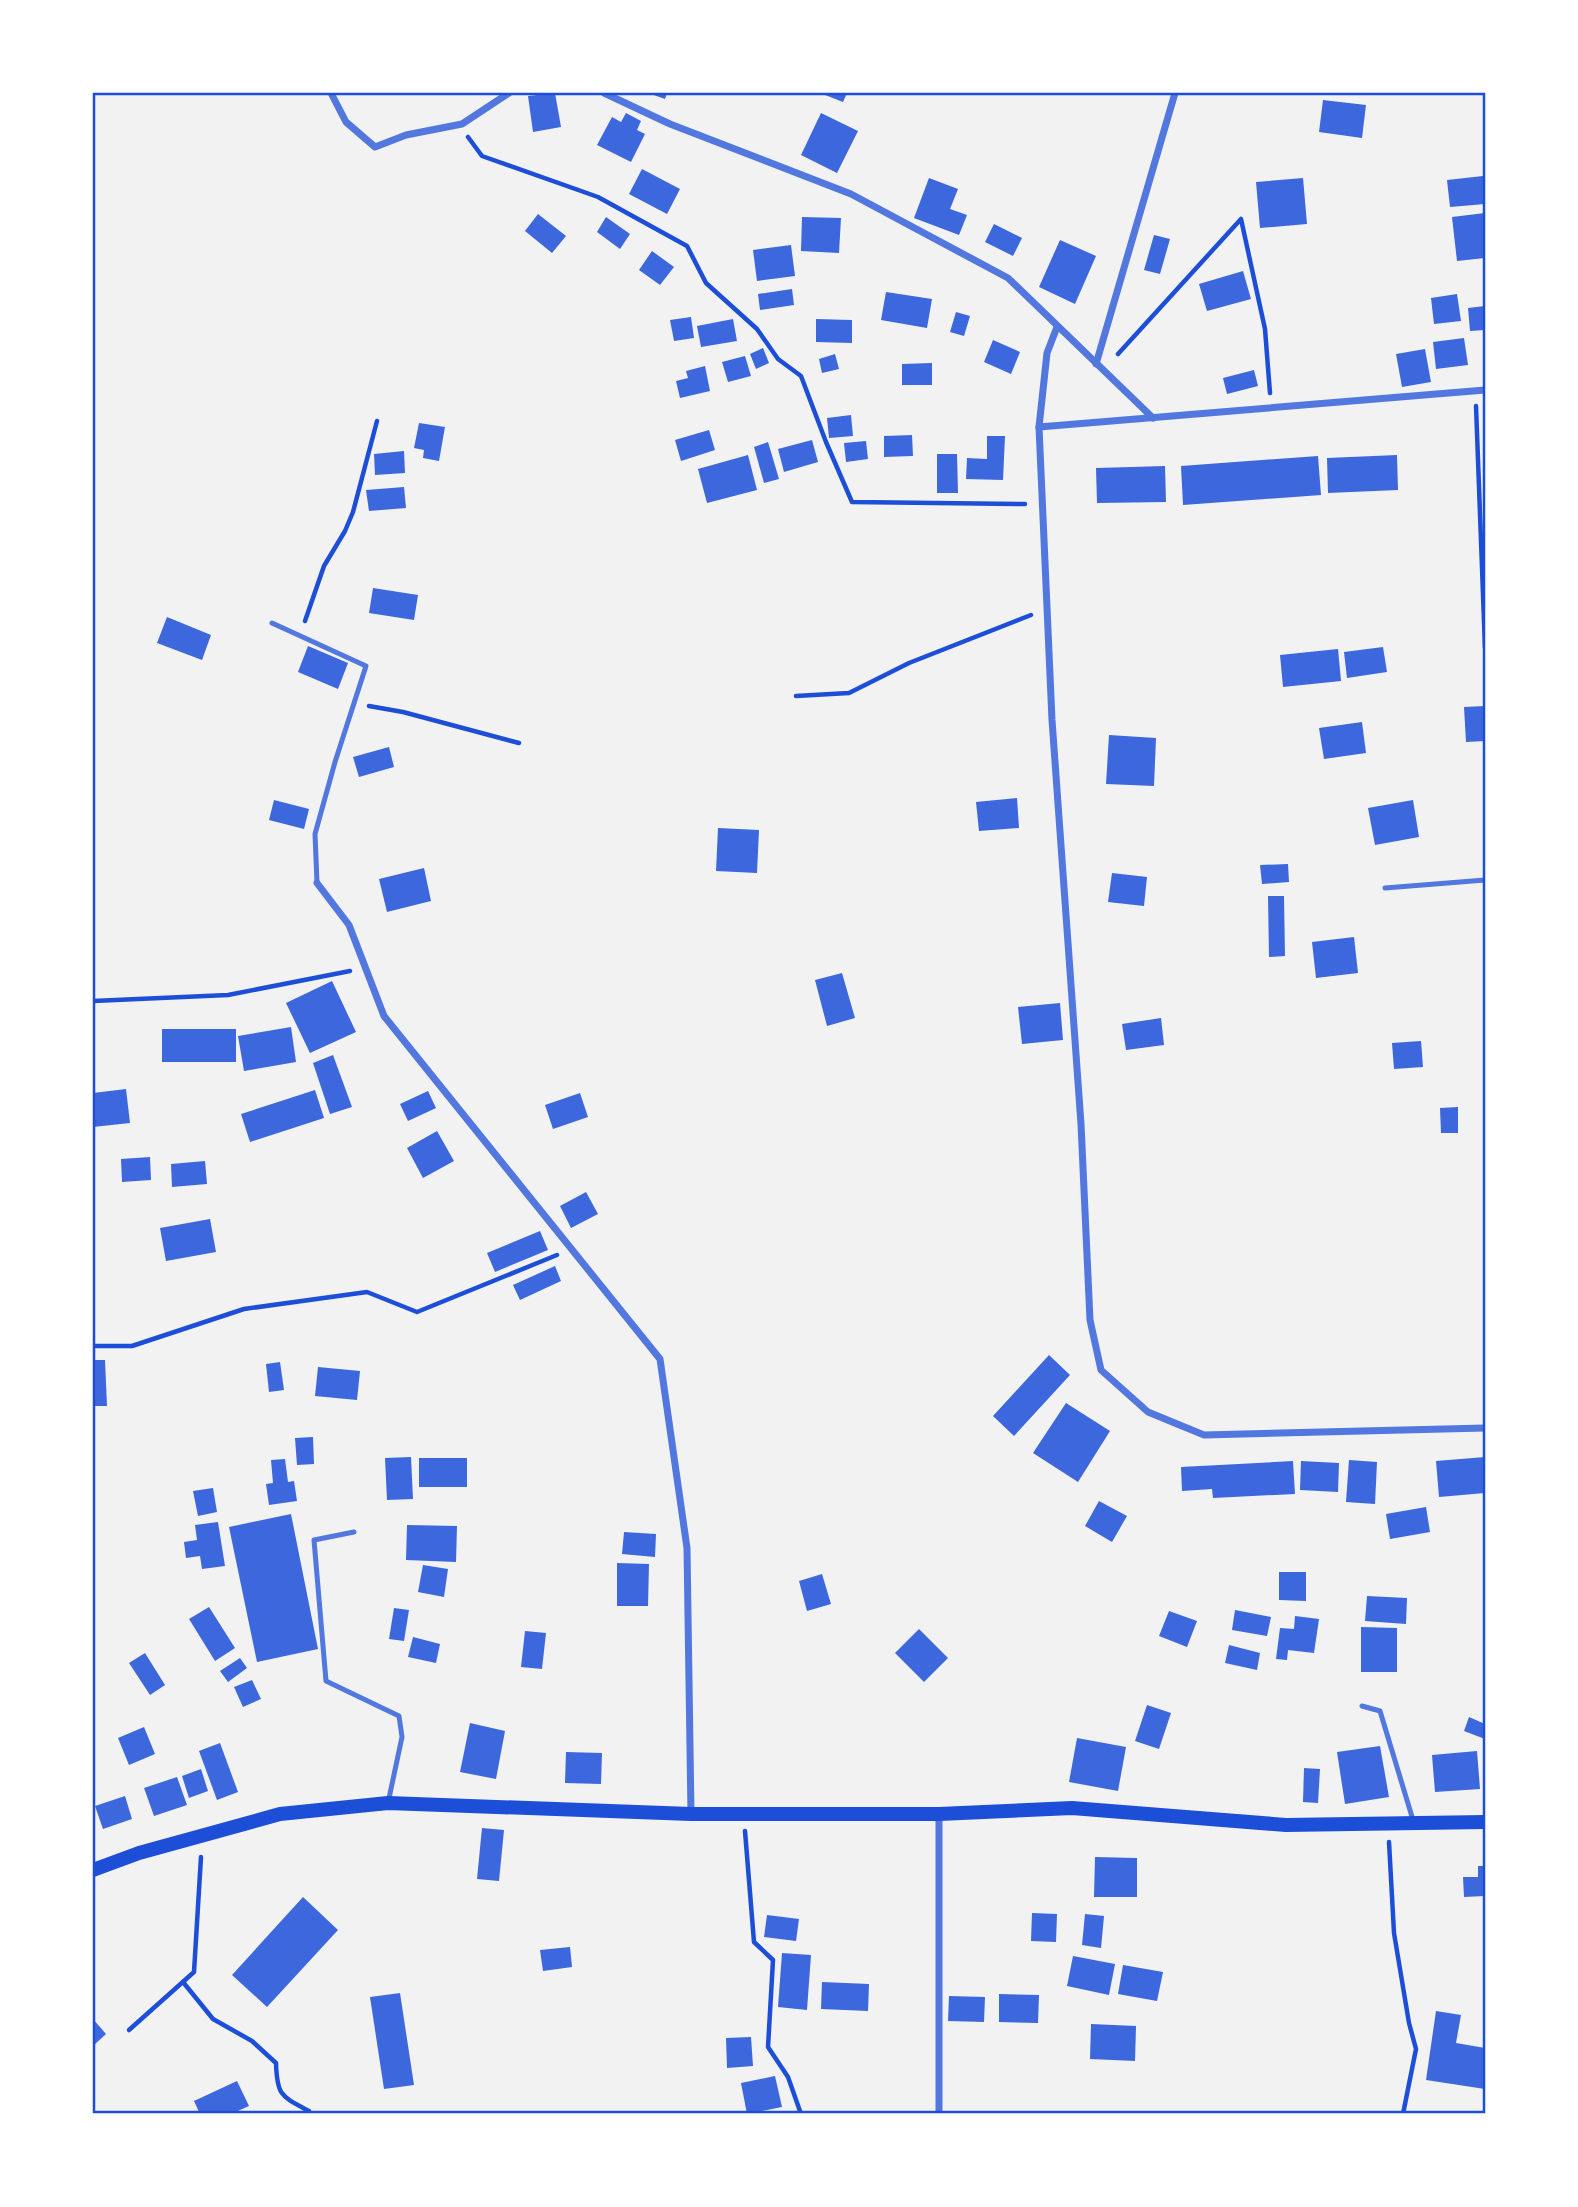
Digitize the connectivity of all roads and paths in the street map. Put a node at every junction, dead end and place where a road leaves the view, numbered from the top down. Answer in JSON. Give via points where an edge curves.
{"nodes":[{"id":1,"x":331,"y":93,"type":"edge"},
{"id":2,"x":509,"y":93,"type":"edge"},
{"id":3,"x":604,"y":93,"type":"edge"},
{"id":4,"x":1175,"y":93,"type":"edge"},
{"id":5,"x":462,"y":124,"type":"junction"},
{"id":6,"x":1057,"y":327,"type":"junction"},
{"id":7,"x":1096,"y":363,"type":"junction"},
{"id":8,"x":1103,"y":370,"type":"junction"},
{"id":9,"x":1485,"y":390,"type":"edge"},
{"id":10,"x":1475,"y":391,"type":"junction"},
{"id":11,"x":1272,"y":408,"type":"junction"},
{"id":12,"x":1153,"y":418,"type":"junction"},
{"id":13,"x":376,"y":421,"type":"dead end"},
{"id":14,"x":1040,"y":427,"type":"junction"},
{"id":15,"x":1044,"y":504,"type":"junction"},
{"id":16,"x":1048,"y":609,"type":"junction"},
{"id":17,"x":272,"y":623,"type":"dead end"},
{"id":18,"x":301,"y":635,"type":"junction"},
{"id":19,"x":1485,"y":648,"type":"edge"},
{"id":20,"x":796,"y":696,"type":"dead end"},
{"id":21,"x":355,"y":703,"type":"junction"},
{"id":22,"x":519,"y":743,"type":"dead end"},
{"id":23,"x":1485,"y":880,"type":"edge"},
{"id":24,"x":317,"y":883,"type":"joint"},
{"id":25,"x":1385,"y":888,"type":"dead end"},
{"id":26,"x":365,"y":968,"type":"junction"},
{"id":27,"x":93,"y":1001,"type":"edge"},
{"id":28,"x":575,"y":1250,"type":"junction"},
{"id":29,"x":93,"y":1346,"type":"edge"},
{"id":30,"x":1485,"y":1428,"type":"edge"},
{"id":31,"x":354,"y":1532,"type":"dead end"},
{"id":32,"x":1362,"y":1706,"type":"dead end"},
{"id":33,"x":388,"y":1802,"type":"junction"},
{"id":34,"x":691,"y":1814,"type":"junction"},
{"id":35,"x":743,"y":1814,"type":"junction"},
{"id":36,"x":939,"y":1814,"type":"junction"},
{"id":37,"x":1485,"y":1822,"type":"edge"},
{"id":38,"x":1414,"y":1823,"type":"junction"},
{"id":39,"x":1388,"y":1824,"type":"junction"},
{"id":40,"x":203,"y":1835,"type":"junction"},
{"id":41,"x":93,"y":1870,"type":"edge"},
{"id":42,"x":183,"y":1982,"type":"junction"},
{"id":43,"x":129,"y":2030,"type":"dead end"},
{"id":44,"x":310,"y":2114,"type":"edge"},
{"id":45,"x":801,"y":2114,"type":"edge"},
{"id":46,"x":939,"y":2114,"type":"edge"},
{"id":47,"x":1404,"y":2114,"type":"edge"}],
"edges":[{"from":1,"to":5,"type":"street","via":[[346,121],[375,147],[406,135]]},
{"from":2,"to":5,"type":"street"},
{"from":3,"to":6,"type":"street","via":[[670,124],[851,194],[1008,278]]},
{"from":4,"to":7,"type":"street"},
{"from":5,"to":15,"type":"path","via":[[482,156],[598,197],[688,246],[706,283],[757,329],[778,359],[801,376],[852,502]]},
{"from":6,"to":7,"type":"street"},
{"from":6,"to":14,"type":"street","via":[[1046,352]]},
{"from":7,"to":8,"type":"street"},
{"from":8,"to":11,"type":"path","via":[[1241,219],[1265,329]]},
{"from":8,"to":12,"type":"street"},
{"from":9,"to":10,"type":"street"},
{"from":10,"to":11,"type":"street"},
{"from":10,"to":19,"type":"path"},
{"from":11,"to":12,"type":"street"},
{"from":12,"to":14,"type":"street"},
{"from":13,"to":18,"type":"path","via":[[353,512],[324,566]]},
{"from":14,"to":15,"type":"street"},
{"from":15,"to":16,"type":"street"},
{"from":16,"to":20,"type":"path","via":[[909,663],[849,693]]},
{"from":16,"to":30,"type":"street","via":[[1090,1320],[1101,1370],[1148,1412],[1204,1435]]},
{"from":17,"to":18,"type":"lane"},
{"from":18,"to":21,"type":"lane","via":[[366,666]]},
{"from":21,"to":22,"type":"path"},
{"from":21,"to":24,"type":"lane","via":[[316,834]]},
{"from":23,"to":25,"type":"lane"},
{"from":24,"to":26,"type":"street","via":[[349,925]]},
{"from":26,"to":27,"type":"path","via":[[228,995]]},
{"from":26,"to":28,"type":"street","via":[[384,1016]]},
{"from":28,"to":29,"type":"path","via":[[417,1312],[367,1293],[244,1309],[132,1346]]},
{"from":28,"to":34,"type":"street","via":[[660,1359],[687,1548]]},
{"from":31,"to":33,"type":"lane","via":[[314,1540],[326,1681],[399,1717],[402,1737]]},
{"from":32,"to":38,"type":"lane","via":[[1380,1711]]},
{"from":33,"to":34,"type":"main road"},
{"from":33,"to":40,"type":"main road","via":[[279,1814]]},
{"from":34,"to":35,"type":"main road"},
{"from":35,"to":36,"type":"main road"},
{"from":35,"to":45,"type":"path","via":[[754,1942],[773,1961],[768,2047],[788,2077]]},
{"from":36,"to":39,"type":"main road","via":[[1072,1808],[1286,1825]]},
{"from":36,"to":46,"type":"street"},
{"from":37,"to":38,"type":"main road"},
{"from":38,"to":39,"type":"main road"},
{"from":39,"to":47,"type":"path","via":[[1394,1933],[1416,2049]]},
{"from":40,"to":41,"type":"main road"},
{"from":40,"to":42,"type":"path","via":[[194,1972]]},
{"from":42,"to":43,"type":"path"},
{"from":42,"to":44,"type":"path","via":[[213,2018],[276,2063],[277,2086]]}]}
